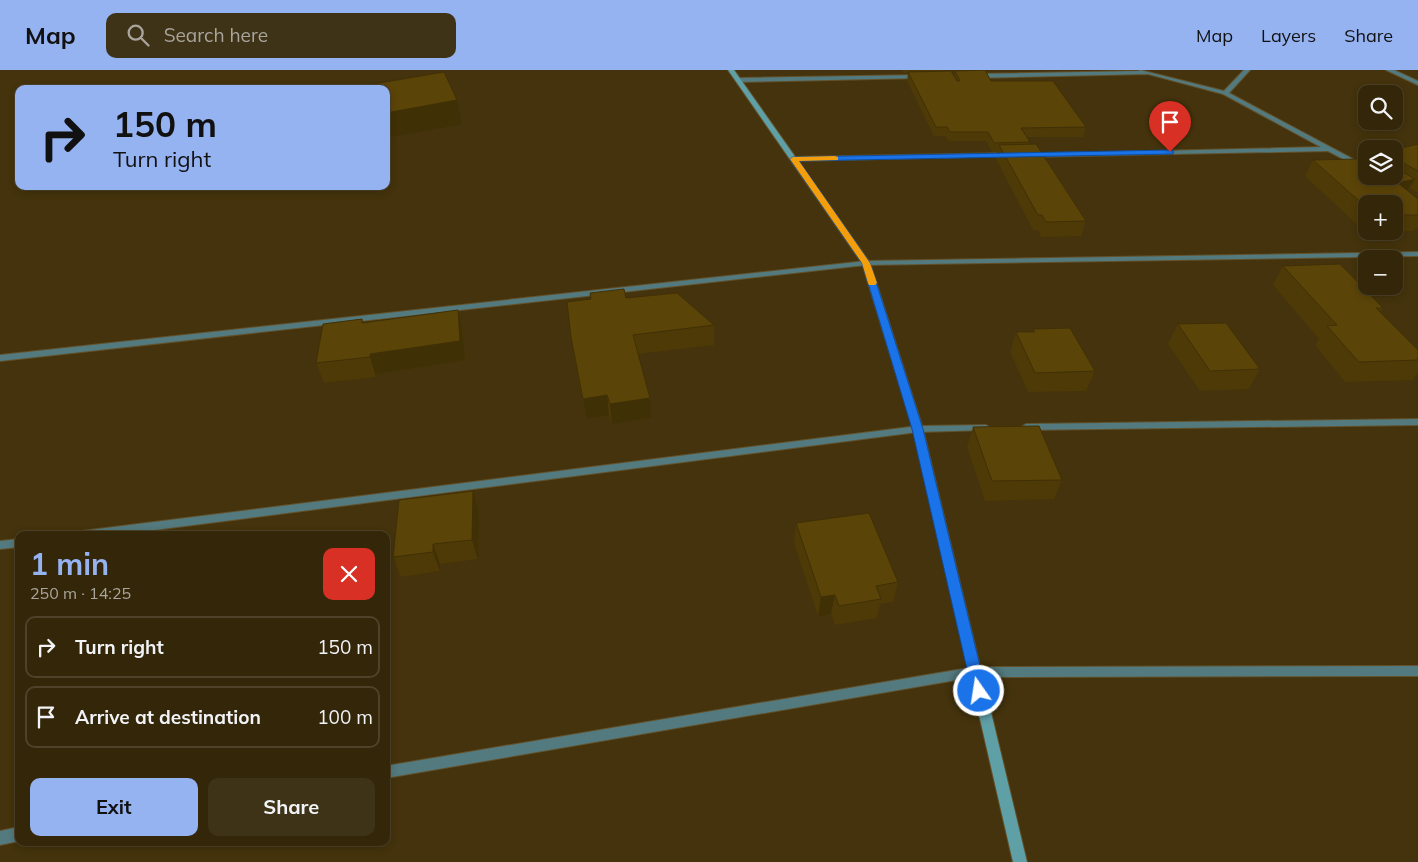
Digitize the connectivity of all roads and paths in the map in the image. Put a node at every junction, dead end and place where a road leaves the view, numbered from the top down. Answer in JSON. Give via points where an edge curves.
{"nodes":[{"id":1,"x":731,"y":70,"type":"edge"},
{"id":2,"x":1137,"y":70,"type":"edge"},
{"id":3,"x":1247,"y":70,"type":"edge"},
{"id":4,"x":1389,"y":70,"type":"edge"},
{"id":5,"x":1147,"y":73,"type":"junction"},
{"id":6,"x":928,"y":76,"type":"edge"},
{"id":7,"x":968,"y":76,"type":"edge"},
{"id":8,"x":738,"y":80,"type":"junction"},
{"id":9,"x":1418,"y":83,"type":"edge"},
{"id":10,"x":1225,"y":93,"type":"junction"},
{"id":11,"x":1329,"y":149,"type":"junction"},
{"id":12,"x":793,"y":159,"type":"junction"},
{"id":13,"x":1358,"y":165,"type":"edge"},
{"id":14,"x":1418,"y":254,"type":"edge"},
{"id":15,"x":866,"y":263,"type":"junction"},
{"id":16,"x":0,"y":358,"type":"edge"},
{"id":17,"x":1418,"y":422,"type":"edge"},
{"id":18,"x":996,"y":428,"type":"edge"},
{"id":19,"x":1016,"y":428,"type":"edge"},
{"id":20,"x":918,"y":429,"type":"junction"},
{"id":21,"x":114,"y":531,"type":"edge"},
{"id":22,"x":15,"y":543,"type":"edge"},
{"id":23,"x":0,"y":545,"type":"edge"},
{"id":24,"x":1418,"y":671,"type":"edge"},
{"id":25,"x":974,"y":672,"type":"junction"},
{"id":26,"x":390,"y":771,"type":"edge"},
{"id":27,"x":15,"y":835,"type":"edge"},
{"id":28,"x":0,"y":838,"type":"edge"},
{"id":29,"x":1020,"y":862,"type":"edge"}],
"edges":[{"from":1,"to":8,"type":"street"},
{"from":2,"to":5,"type":"street"},
{"from":3,"to":10,"type":"street"},
{"from":4,"to":9,"type":"street"},
{"from":5,"to":7,"type":"street"},
{"from":5,"to":10,"type":"street"},
{"from":6,"to":8,"type":"street"},
{"from":8,"to":12,"type":"street"},
{"from":10,"to":11,"type":"street"},
{"from":11,"to":12,"type":"street"},
{"from":11,"to":13,"type":"street"},
{"from":12,"to":15,"type":"street"},
{"from":14,"to":15,"type":"street"},
{"from":15,"to":16,"type":"street"},
{"from":15,"to":20,"type":"street"},
{"from":17,"to":19,"type":"street"},
{"from":18,"to":20,"type":"street"},
{"from":20,"to":21,"type":"street"},
{"from":20,"to":25,"type":"street"},
{"from":22,"to":23,"type":"street"},
{"from":24,"to":25,"type":"street"},
{"from":25,"to":26,"type":"street"},
{"from":25,"to":29,"type":"street"},
{"from":27,"to":28,"type":"street"}]}
